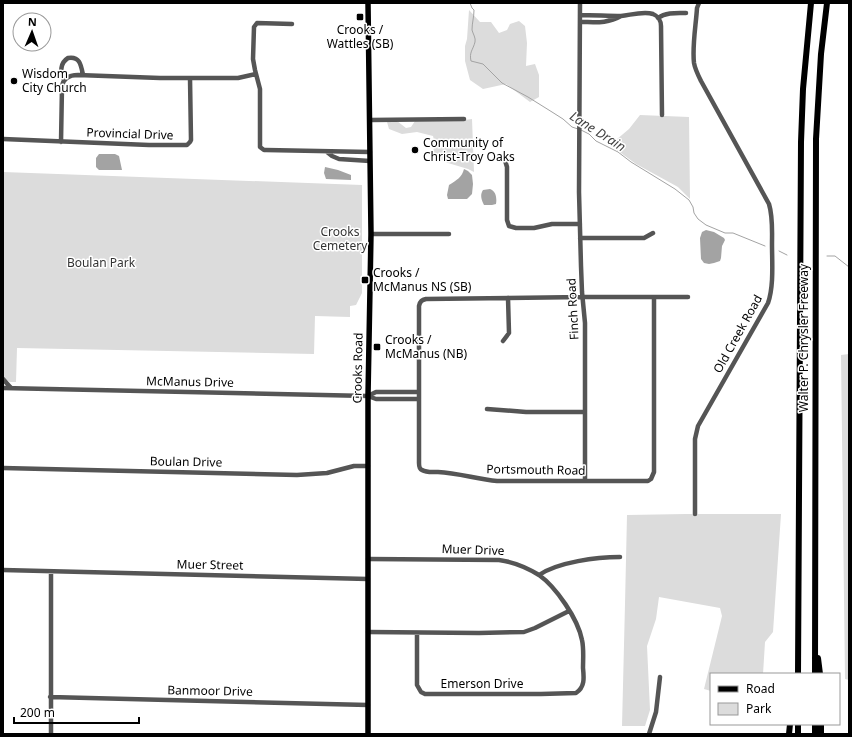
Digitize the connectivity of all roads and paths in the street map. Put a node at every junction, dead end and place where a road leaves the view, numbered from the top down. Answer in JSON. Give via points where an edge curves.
{"nodes":[{"id":1,"x":368,"y":3,"type":"edge"},
{"id":2,"x":580,"y":3,"type":"edge"},
{"id":3,"x":811,"y":3,"type":"edge"},
{"id":4,"x":827,"y":3,"type":"edge"},
{"id":5,"x":697,"y":5,"type":"edge"},
{"id":6,"x":686,"y":13,"type":"dead end"},
{"id":7,"x":580,"y":15,"type":"junction"},
{"id":8,"x":622,"y":16,"type":"junction"},
{"id":9,"x":658,"y":18,"type":"junction"},
{"id":10,"x":580,"y":22,"type":"junction"},
{"id":11,"x":292,"y":24,"type":"dead end"},
{"id":12,"x":256,"y":74,"type":"junction"},
{"id":13,"x":83,"y":75,"type":"junction"},
{"id":14,"x":190,"y":78,"type":"junction"},
{"id":15,"x":64,"y":80,"type":"junction"},
{"id":16,"x":662,"y":115,"type":"dead end"},
{"id":17,"x":464,"y":119,"type":"dead end"},
{"id":18,"x":370,"y":120,"type":"junction"},
{"id":19,"x":3,"y":139,"type":"edge"},
{"id":20,"x":62,"y":142,"type":"junction"},
{"id":21,"x":327,"y":152,"type":"junction"},
{"id":22,"x":370,"y":152,"type":"junction"},
{"id":23,"x":504,"y":157,"type":"dead end"},
{"id":24,"x":370,"y":160,"type":"junction"},
{"id":25,"x":580,"y":224,"type":"junction"},
{"id":26,"x":653,"y":233,"type":"dead end"},
{"id":27,"x":371,"y":234,"type":"junction"},
{"id":28,"x":449,"y":234,"type":"dead end"},
{"id":29,"x":580,"y":238,"type":"junction"},
{"id":30,"x":583,"y":297,"type":"junction"},
{"id":31,"x":654,"y":297,"type":"junction"},
{"id":32,"x":688,"y":297,"type":"dead end"},
{"id":33,"x":508,"y":298,"type":"junction"},
{"id":34,"x":504,"y":341,"type":"dead end"},
{"id":35,"x":3,"y":378,"type":"edge"},
{"id":36,"x":3,"y":388,"type":"edge"},
{"id":37,"x":11,"y":388,"type":"junction"},
{"id":38,"x":419,"y":392,"type":"junction"},
{"id":39,"x":368,"y":396,"type":"junction"},
{"id":40,"x":419,"y":399,"type":"junction"},
{"id":41,"x":487,"y":409,"type":"dead end"},
{"id":42,"x":585,"y":412,"type":"junction"},
{"id":43,"x":368,"y":466,"type":"junction"},
{"id":44,"x":3,"y":468,"type":"edge"},
{"id":45,"x":585,"y":481,"type":"junction"},
{"id":46,"x":695,"y":514,"type":"dead end"},
{"id":47,"x":620,"y":557,"type":"dead end"},
{"id":48,"x":368,"y":559,"type":"junction"},
{"id":49,"x":3,"y":570,"type":"edge"},
{"id":50,"x":51,"y":572,"type":"junction"},
{"id":51,"x":539,"y":575,"type":"junction"},
{"id":52,"x":368,"y":578,"type":"junction"},
{"id":53,"x":569,"y":611,"type":"junction"},
{"id":54,"x":368,"y":632,"type":"junction"},
{"id":55,"x":417,"y":633,"type":"junction"},
{"id":56,"x":815,"y":643,"type":"junction"},
{"id":57,"x":798,"y":659,"type":"junction"},
{"id":58,"x":794,"y":673,"type":"edge"},
{"id":59,"x":798,"y":673,"type":"edge"},
{"id":60,"x":815,"y":673,"type":"edge"},
{"id":61,"x":820,"y":673,"type":"edge"},
{"id":62,"x":660,"y":677,"type":"dead end"},
{"id":63,"x":50,"y":697,"type":"junction"},
{"id":64,"x":368,"y":705,"type":"junction"},
{"id":65,"x":51,"y":734,"type":"edge"},
{"id":66,"x":368,"y":734,"type":"edge"},
{"id":67,"x":649,"y":734,"type":"edge"}],
"edges":[{"from":1,"to":18,"type":"main road","name":"Crooks Road"},
{"from":2,"to":7,"type":"street","name":"Finch Road"},
{"from":3,"to":57,"type":"highway","name":"Walter P. Chrysler Freeway","via":[[801,142]]},
{"from":4,"to":56,"type":"highway","name":"Walter P. Chrysler Freeway","via":[[816,139]]},
{"from":5,"to":46,"type":"street","name":"Old Creek Road","via":[[695,68],[769,204],[772,217],[772,268],[768,303],[698,426],[695,439]]},
{"from":6,"to":9,"type":"street","via":[[665,14]]},
{"from":7,"to":8,"type":"street"},
{"from":7,"to":10,"type":"street","name":"Finch Road"},
{"from":8,"to":9,"type":"street","via":[[652,14]]},
{"from":8,"to":10,"type":"street","via":[[605,22]]},
{"from":9,"to":16,"type":"street","via":[[661,22]]},
{"from":10,"to":25,"type":"street","name":"Finch Road"},
{"from":11,"to":12,"type":"street","via":[[255,25],[253,59]]},
{"from":12,"to":14,"type":"street","via":[[238,78]]},
{"from":12,"to":21,"type":"street","via":[[260,89],[260,147],[264,150]]},
{"from":13,"to":14,"type":"street"},
{"from":13,"to":15,"type":"street","via":[[73,75]]},
{"from":13,"to":15,"type":"street","via":[[78,60],[68,58],[62,67]]},
{"from":14,"to":20,"type":"street","name":"Provincial Drive","via":[[191,140],[188,144]]},
{"from":15,"to":20,"type":"street"},
{"from":17,"to":18,"type":"street"},
{"from":18,"to":22,"type":"main road","name":"Crooks Road"},
{"from":19,"to":20,"type":"street","name":"Provincial Drive"},
{"from":21,"to":22,"type":"street"},
{"from":21,"to":24,"type":"street","via":[[339,159]]},
{"from":22,"to":24,"type":"main road","name":"Crooks Road"},
{"from":23,"to":25,"type":"street","via":[[509,226],[516,228]]},
{"from":24,"to":27,"type":"main road","name":"Crooks Road"},
{"from":25,"to":29,"type":"street","name":"Finch Road"},
{"from":26,"to":29,"type":"street","via":[[644,238]]},
{"from":27,"to":28,"type":"street"},
{"from":27,"to":39,"type":"main road","name":"Crooks Road"},
{"from":29,"to":30,"type":"street","name":"Finch Road"},
{"from":30,"to":31,"type":"street"},
{"from":30,"to":33,"type":"street"},
{"from":30,"to":42,"type":"street","name":"Finch Road"},
{"from":31,"to":32,"type":"street"},
{"from":31,"to":45,"type":"street","name":"Portsmouth Road","via":[[652,478]]},
{"from":33,"to":34,"type":"street","via":[[509,333]]},
{"from":33,"to":38,"type":"street","via":[[420,301]]},
{"from":35,"to":37,"type":"street"},
{"from":36,"to":37,"type":"street","name":"McManus Drive"},
{"from":37,"to":39,"type":"street","name":"McManus Drive"},
{"from":38,"to":39,"type":"street","via":[[376,392]]},
{"from":38,"to":40,"type":"street"},
{"from":39,"to":40,"type":"street","via":[[376,399]]},
{"from":39,"to":43,"type":"main road","name":"Crooks Road"},
{"from":40,"to":45,"type":"street","name":"Portsmouth Road","via":[[420,469],[492,480]]},
{"from":41,"to":42,"type":"street"},
{"from":42,"to":45,"type":"street","name":"Finch Road"},
{"from":43,"to":44,"type":"street","name":"Boulan Drive","via":[[297,475]]},
{"from":43,"to":48,"type":"main road","name":"Crooks Road"},
{"from":47,"to":51,"type":"street","via":[[591,559],[548,570]]},
{"from":48,"to":51,"type":"street","name":"Muer Drive","via":[[499,560],[528,568]]},
{"from":48,"to":52,"type":"main road","name":"Crooks Road"},
{"from":49,"to":50,"type":"street"},
{"from":50,"to":52,"type":"street","name":"Muer Street"},
{"from":50,"to":63,"type":"street"},
{"from":51,"to":53,"type":"street","name":"Muer Drive","via":[[558,593]]},
{"from":52,"to":54,"type":"main road","name":"Crooks Road"},
{"from":53,"to":55,"type":"street","via":[[524,632]]},
{"from":53,"to":55,"type":"street","name":"Emerson Drive","via":[[582,641],[584,669],[582,687],[573,693],[425,694],[417,686]]},
{"from":54,"to":55,"type":"street"},
{"from":54,"to":64,"type":"main road","name":"Crooks Road"},
{"from":56,"to":60,"type":"highway","name":"Walter P. Chrysler Freeway"},
{"from":56,"to":61,"type":"highway"},
{"from":57,"to":58,"type":"highway"},
{"from":57,"to":59,"type":"highway","name":"Walter P. Chrysler Freeway"},
{"from":62,"to":67,"type":"street","via":[[656,712]]},
{"from":63,"to":64,"type":"street","name":"Banmoor Drive"},
{"from":63,"to":65,"type":"street"},
{"from":64,"to":66,"type":"main road","name":"Crooks Road"}]}
